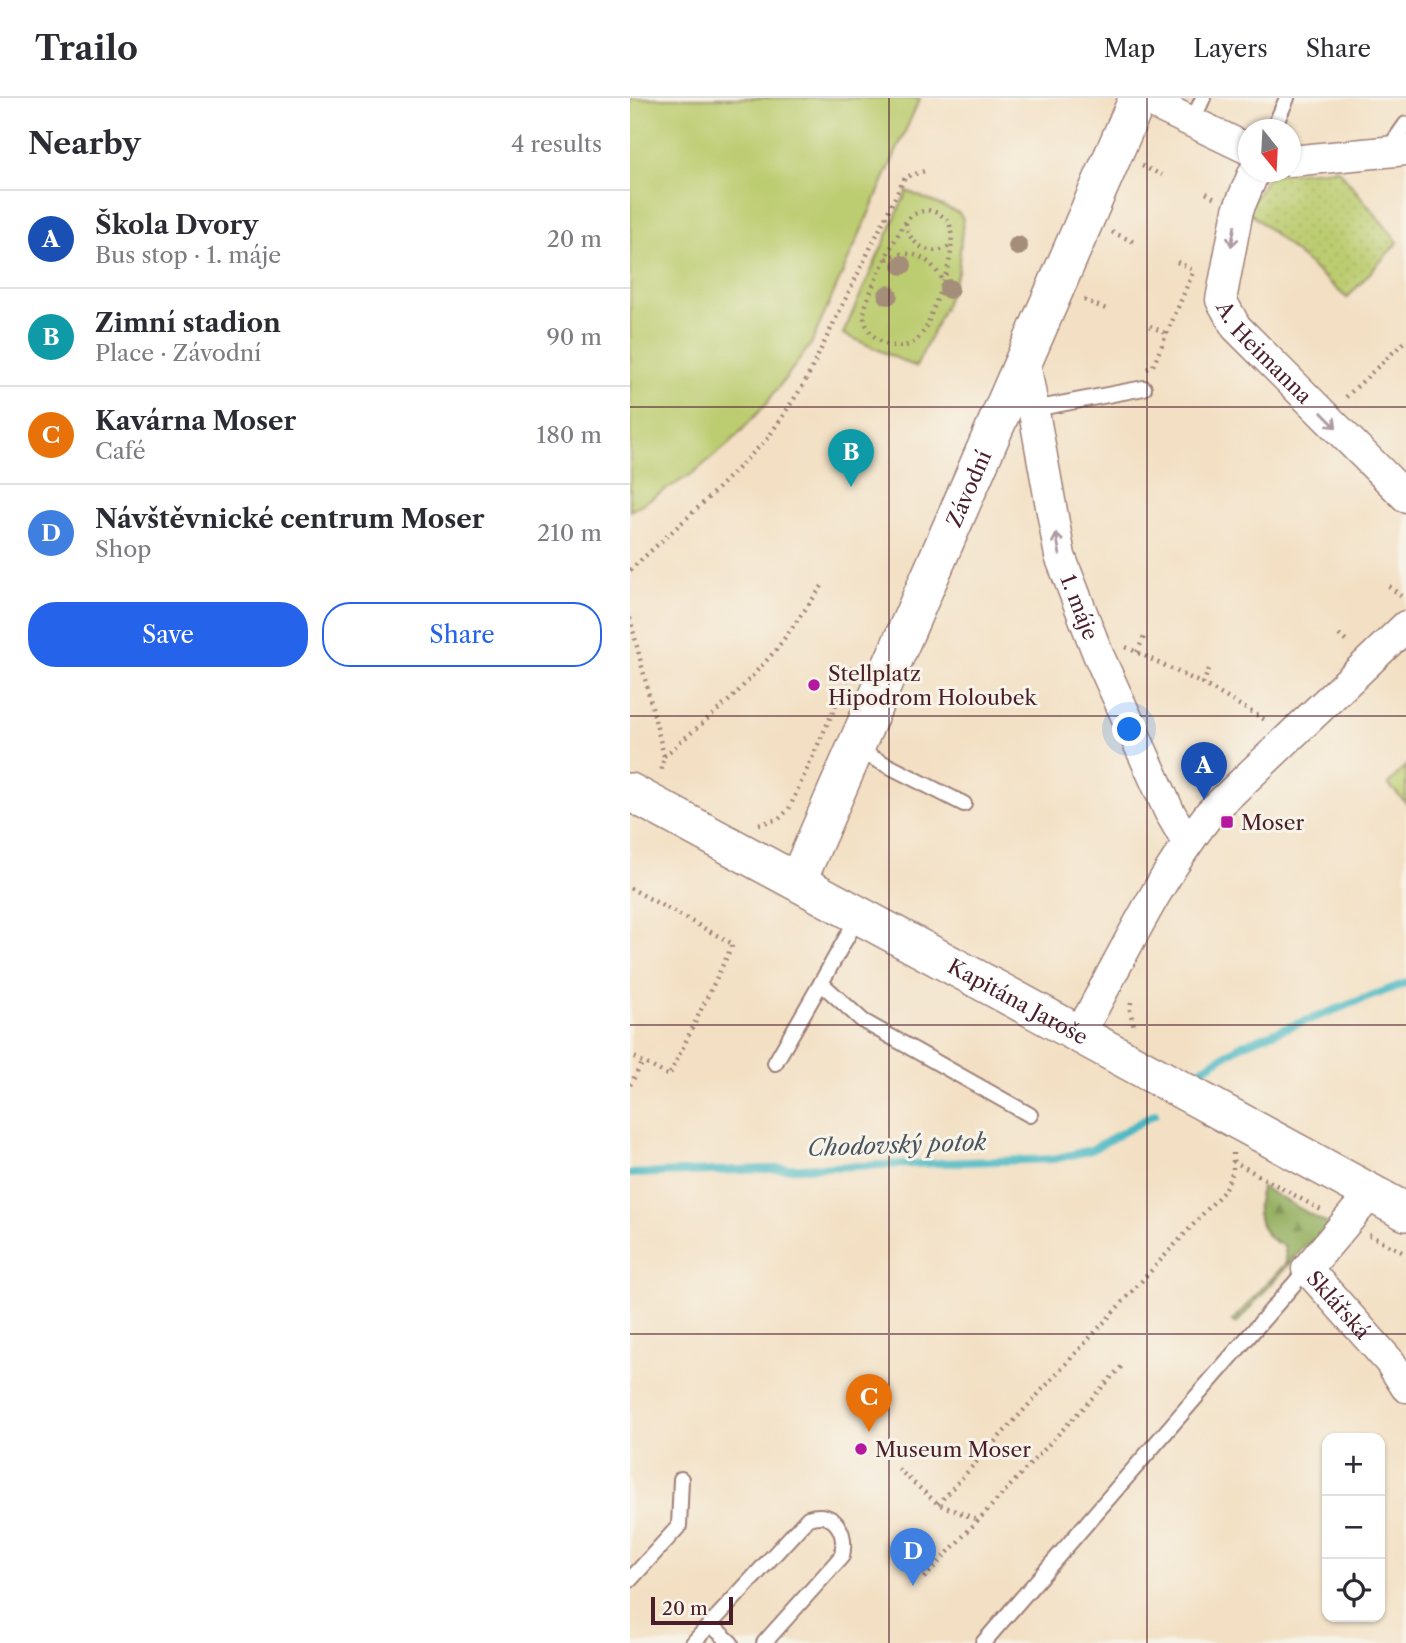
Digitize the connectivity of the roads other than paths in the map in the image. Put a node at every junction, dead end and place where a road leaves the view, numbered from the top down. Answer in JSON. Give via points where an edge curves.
{"nodes":[{"id":1,"x":1140,"y":98,"type":"edge"},
{"id":2,"x":1287,"y":98,"type":"edge"},
{"id":3,"x":1197,"y":110,"type":"edge"},
{"id":4,"x":1277,"y":119,"type":"edge"},
{"id":5,"x":1406,"y":124,"type":"edge"},
{"id":6,"x":1238,"y":141,"type":"edge"},
{"id":7,"x":1397,"y":150,"type":"edge"},
{"id":8,"x":1301,"y":161,"type":"edge"},
{"id":9,"x":1250,"y":182,"type":"edge"},
{"id":10,"x":1024,"y":357,"type":"junction"},
{"id":11,"x":1144,"y":388,"type":"dead end"},
{"id":12,"x":1034,"y":409,"type":"junction"},
{"id":13,"x":1406,"y":497,"type":"edge"},
{"id":14,"x":1406,"y":626,"type":"edge"},
{"id":15,"x":855,"y":750,"type":"junction"},
{"id":16,"x":644,"y":789,"type":"edge"},
{"id":17,"x":964,"y":804,"type":"dead end"},
{"id":18,"x":1187,"y":842,"type":"junction"},
{"id":19,"x":798,"y":880,"type":"junction"},
{"id":20,"x":859,"y":914,"type":"junction"},
{"id":21,"x":821,"y":983,"type":"junction"},
{"id":22,"x":1079,"y":1035,"type":"junction"},
{"id":23,"x":775,"y":1063,"type":"dead end"},
{"id":24,"x":1031,"y":1115,"type":"dead end"},
{"id":25,"x":1371,"y":1193,"type":"junction"},
{"id":26,"x":1406,"y":1212,"type":"edge"},
{"id":27,"x":1307,"y":1269,"type":"junction"},
{"id":28,"x":1406,"y":1387,"type":"edge"},
{"id":29,"x":681,"y":1479,"type":"dead end"},
{"id":30,"x":630,"y":1580,"type":"edge"},
{"id":31,"x":710,"y":1624,"type":"junction"},
{"id":32,"x":693,"y":1643,"type":"edge"},
{"id":33,"x":732,"y":1643,"type":"edge"},
{"id":34,"x":764,"y":1643,"type":"edge"},
{"id":35,"x":983,"y":1643,"type":"edge"}],
"edges":[{"from":1,"to":3,"type":"street"},
{"from":1,"to":10,"type":"street","name":"Závodní"},
{"from":2,"to":4,"type":"lane"},
{"from":3,"to":6,"type":"street"},
{"from":5,"to":7,"type":"lane"},
{"from":7,"to":8,"type":"street"},
{"from":9,"to":13,"type":"street","name":"A. Heimanna","one_way":true,"via":[[1238,210],[1221,300],[1236,327]]},
{"from":10,"to":12,"type":"street","name":"1. máje"},
{"from":10,"to":15,"type":"street","name":"Závodní"},
{"from":11,"to":12,"type":"lane"},
{"from":18,"to":12,"type":"street","name":"1. máje","one_way":true,"via":[[1093,643],[1060,556]]},
{"from":14,"to":18,"type":"street","via":[[1210,813]]},
{"from":15,"to":17,"type":"lane"},
{"from":15,"to":19,"type":"street","name":"Závodní"},
{"from":16,"to":19,"type":"street","name":"Kapitána Jaroše"},
{"from":18,"to":22,"type":"street"},
{"from":19,"to":20,"type":"street","name":"Kapitána Jaroše"},
{"from":20,"to":21,"type":"lane"},
{"from":20,"to":22,"type":"street","name":"Kapitána Jaroše"},
{"from":21,"to":23,"type":"lane"},
{"from":21,"to":24,"type":"lane","via":[[863,1021]]},
{"from":22,"to":25,"type":"street","name":"Kapitána Jaroše"},
{"from":25,"to":26,"type":"street","name":"Kapitána Jaroše"},
{"from":25,"to":27,"type":"street","name":"Sklářská"},
{"from":27,"to":28,"type":"street","name":"Sklářská"},
{"from":27,"to":35,"type":"lane"},
{"from":29,"to":30,"type":"lane","via":[[679,1526]]},
{"from":31,"to":32,"type":"lane"},
{"from":31,"to":33,"type":"lane"},
{"from":31,"to":34,"type":"lane","via":[[808,1518],[828,1517],[842,1533],[842,1556]]}]}
